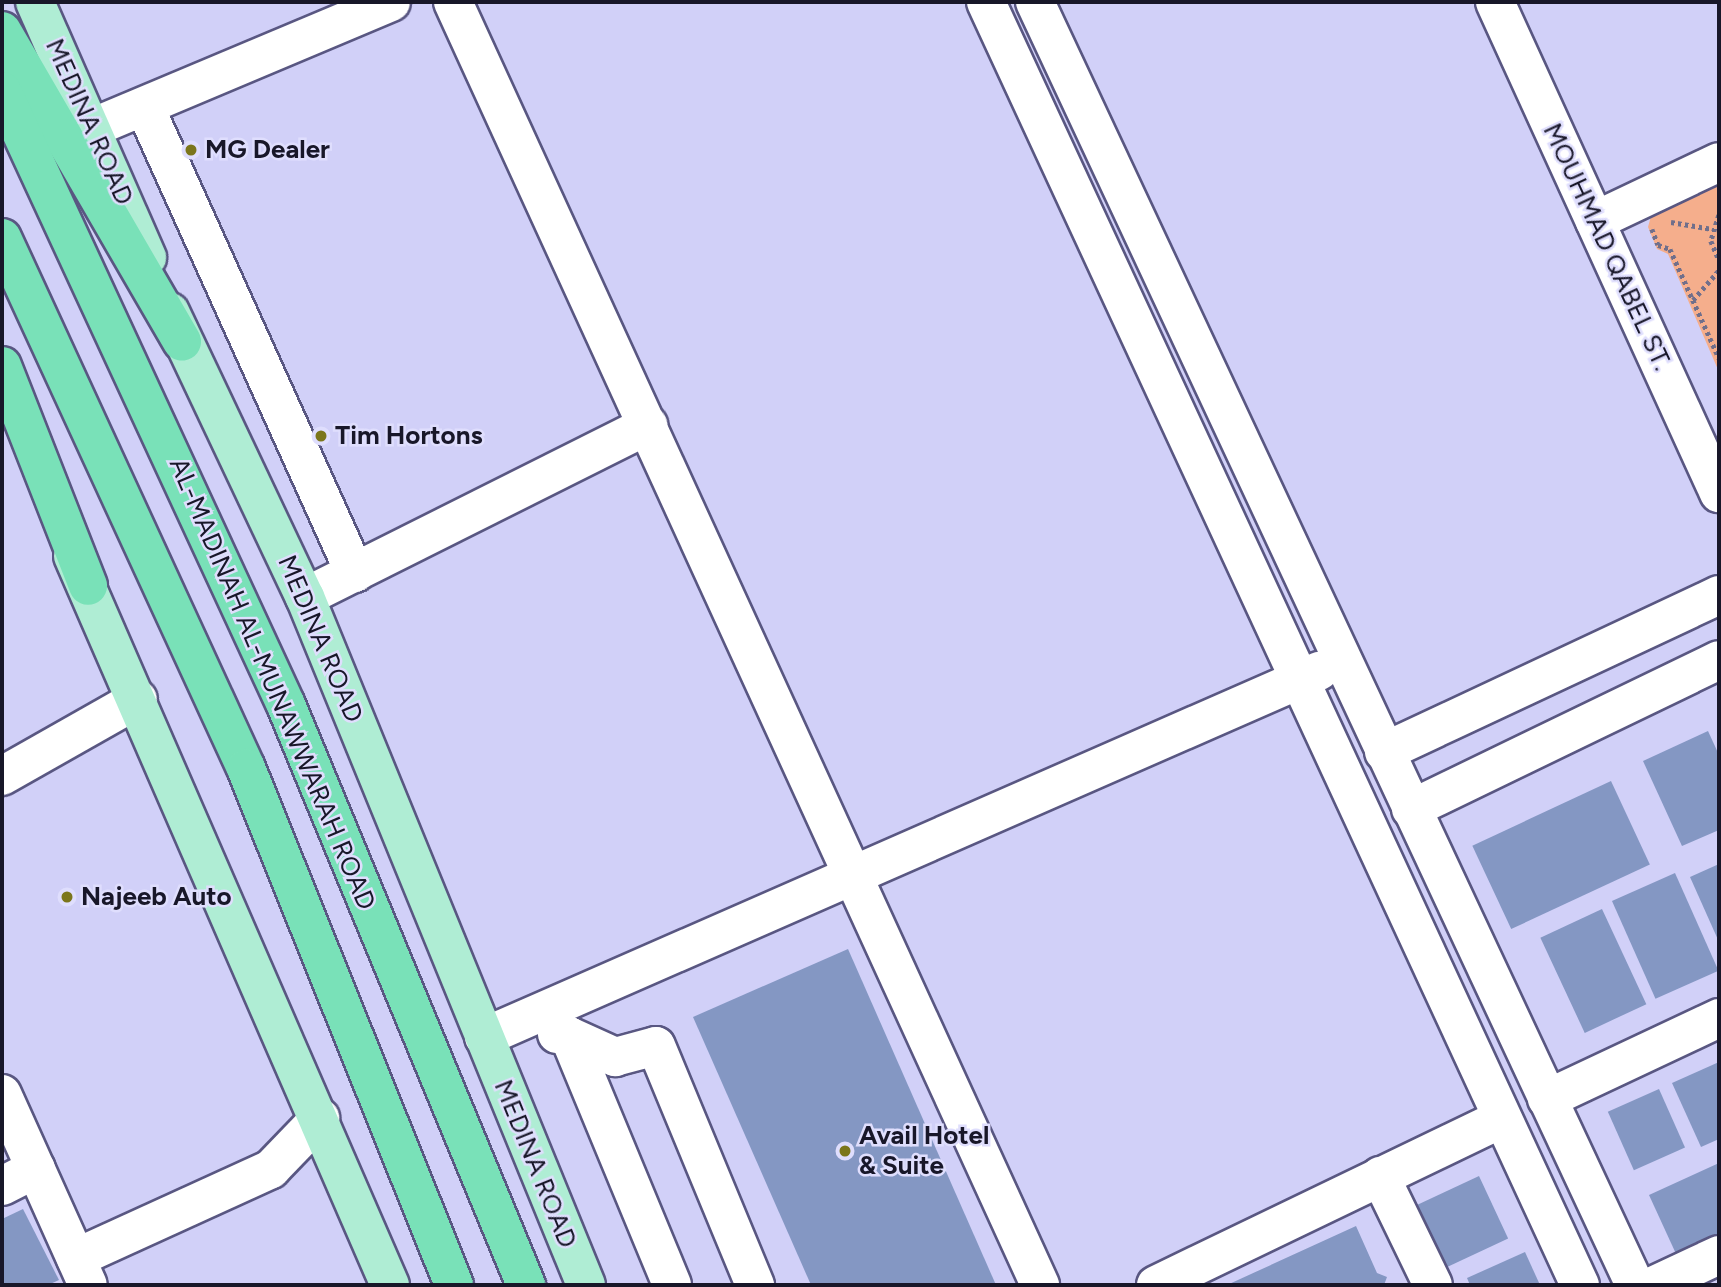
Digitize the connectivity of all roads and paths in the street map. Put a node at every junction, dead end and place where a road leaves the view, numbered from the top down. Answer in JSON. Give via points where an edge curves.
{"nodes":[{"id":1,"x":35,"y":2,"type":"edge"},
{"id":2,"x":391,"y":2,"type":"edge"},
{"id":3,"x":453,"y":2,"type":"edge"},
{"id":4,"x":986,"y":2,"type":"edge"},
{"id":5,"x":1035,"y":2,"type":"edge"},
{"id":6,"x":1495,"y":2,"type":"edge"},
{"id":7,"x":2,"y":31,"type":"edge"},
{"id":8,"x":2,"y":91,"type":"edge"},
{"id":9,"x":146,"y":110,"type":"junction"},
{"id":10,"x":94,"y":127,"type":"junction"},
{"id":11,"x":1719,"y":162,"type":"edge"},
{"id":12,"x":1719,"y":215,"type":"edge"},
{"id":13,"x":1653,"y":219,"type":"dead end"},
{"id":14,"x":1595,"y":221,"type":"junction"},
{"id":15,"x":1664,"y":221,"type":"dead end"},
{"id":16,"x":1712,"y":229,"type":"junction"},
{"id":17,"x":2,"y":238,"type":"edge"},
{"id":18,"x":1719,"y":260,"type":"edge"},
{"id":19,"x":1719,"y":270,"type":"edge"},
{"id":20,"x":1693,"y":300,"type":"junction"},
{"id":21,"x":182,"y":342,"type":"junction"},
{"id":22,"x":1719,"y":358,"type":"edge"},
{"id":23,"x":2,"y":366,"type":"edge"},
{"id":24,"x":2,"y":409,"type":"edge"},
{"id":25,"x":648,"y":425,"type":"junction"},
{"id":26,"x":1719,"y":493,"type":"edge"},
{"id":27,"x":355,"y":573,"type":"junction"},
{"id":28,"x":88,"y":586,"type":"junction"},
{"id":29,"x":1719,"y":595,"type":"edge"},
{"id":30,"x":305,"y":597,"type":"junction"},
{"id":31,"x":1342,"y":660,"type":"junction"},
{"id":32,"x":1719,"y":660,"type":"edge"},
{"id":33,"x":1296,"y":681,"type":"junction"},
{"id":34,"x":138,"y":699,"type":"junction"},
{"id":35,"x":1384,"y":752,"type":"junction"},
{"id":36,"x":2,"y":776,"type":"edge"},
{"id":37,"x":1412,"y":809,"type":"junction"},
{"id":38,"x":855,"y":880,"type":"junction"},
{"id":39,"x":1719,"y":1018,"type":"edge"},
{"id":40,"x":499,"y":1031,"type":"junction"},
{"id":41,"x":569,"y":1036,"type":"junction"},
{"id":42,"x":2,"y":1094,"type":"edge"},
{"id":43,"x":1547,"y":1099,"type":"junction"},
{"id":44,"x":320,"y":1118,"type":"junction"},
{"id":45,"x":1501,"y":1119,"type":"junction"},
{"id":46,"x":36,"y":1169,"type":"junction"},
{"id":47,"x":1380,"y":1176,"type":"junction"},
{"id":48,"x":2,"y":1186,"type":"edge"},
{"id":49,"x":559,"y":1226,"type":"junction"},
{"id":50,"x":1719,"y":1255,"type":"edge"},
{"id":51,"x":82,"y":1272,"type":"edge"},
{"id":52,"x":390,"y":1285,"type":"edge"},
{"id":53,"x":454,"y":1285,"type":"edge"},
{"id":54,"x":526,"y":1285,"type":"edge"},
{"id":55,"x":575,"y":1285,"type":"edge"},
{"id":56,"x":586,"y":1285,"type":"edge"},
{"id":57,"x":672,"y":1285,"type":"edge"},
{"id":58,"x":755,"y":1285,"type":"edge"},
{"id":59,"x":1040,"y":1285,"type":"edge"},
{"id":60,"x":1156,"y":1285,"type":"edge"},
{"id":61,"x":1433,"y":1285,"type":"edge"},
{"id":62,"x":1580,"y":1285,"type":"edge"},
{"id":63,"x":1634,"y":1285,"type":"edge"},
{"id":64,"x":1655,"y":1285,"type":"edge"}],
"edges":[{"from":1,"to":10,"type":"main road","name":"MEDINA ROAD"},
{"from":2,"to":9,"type":"street"},
{"from":3,"to":25,"type":"street"},
{"from":4,"to":33,"type":"street"},
{"from":5,"to":31,"type":"street"},
{"from":6,"to":14,"type":"street","name":"MOUHMAD QABEL ST."},
{"from":7,"to":21,"type":"highway"},
{"from":8,"to":54,"type":"highway","name":"AL-MADINAH AL-MUNAWWARAH ROAD","via":[[286,705]]},
{"from":9,"to":10,"type":"street"},
{"from":9,"to":27,"type":"street"},
{"from":10,"to":21,"type":"main road","name":"MEDINA ROAD"},
{"from":11,"to":14,"type":"street"},
{"from":12,"to":16,"type":"path"},
{"from":13,"to":20,"type":"path","via":[[1658,245],[1670,249]]},
{"from":14,"to":26,"type":"street","name":"MOUHMAD QABEL ST."},
{"from":15,"to":16,"type":"path"},
{"from":16,"to":18,"type":"path"},
{"from":17,"to":53,"type":"highway","via":[[246,768]]},
{"from":19,"to":20,"type":"path"},
{"from":20,"to":22,"type":"path"},
{"from":21,"to":30,"type":"main road","name":"MEDINA ROAD"},
{"from":23,"to":28,"type":"highway"},
{"from":24,"to":28,"type":"main road"},
{"from":25,"to":27,"type":"street"},
{"from":25,"to":38,"type":"street"},
{"from":27,"to":30,"type":"street"},
{"from":28,"to":34,"type":"main road"},
{"from":29,"to":35,"type":"street"},
{"from":30,"to":40,"type":"main road","name":"MEDINA ROAD"},
{"from":31,"to":33,"type":"street"},
{"from":31,"to":35,"type":"street"},
{"from":32,"to":37,"type":"street"},
{"from":33,"to":38,"type":"street"},
{"from":33,"to":45,"type":"street"},
{"from":34,"to":36,"type":"street"},
{"from":34,"to":44,"type":"main road"},
{"from":35,"to":37,"type":"street"},
{"from":37,"to":43,"type":"street"},
{"from":38,"to":40,"type":"street"},
{"from":38,"to":59,"type":"street"},
{"from":39,"to":43,"type":"street"},
{"from":40,"to":41,"type":"street"},
{"from":40,"to":49,"type":"main road","name":"MEDINA ROAD"},
{"from":41,"to":57,"type":"street"},
{"from":41,"to":58,"type":"street","via":[[615,1058],[656,1046]]},
{"from":42,"to":46,"type":"street"},
{"from":43,"to":63,"type":"street"},
{"from":44,"to":51,"type":"street","via":[[271,1169]]},
{"from":44,"to":52,"type":"main road"},
{"from":45,"to":47,"type":"street"},
{"from":45,"to":62,"type":"street"},
{"from":46,"to":48,"type":"street"},
{"from":46,"to":51,"type":"street"},
{"from":47,"to":60,"type":"street"},
{"from":47,"to":61,"type":"street"},
{"from":49,"to":55,"type":"main road"},
{"from":49,"to":56,"type":"main road","name":"MEDINA ROAD"},
{"from":50,"to":64,"type":"street"}]}
